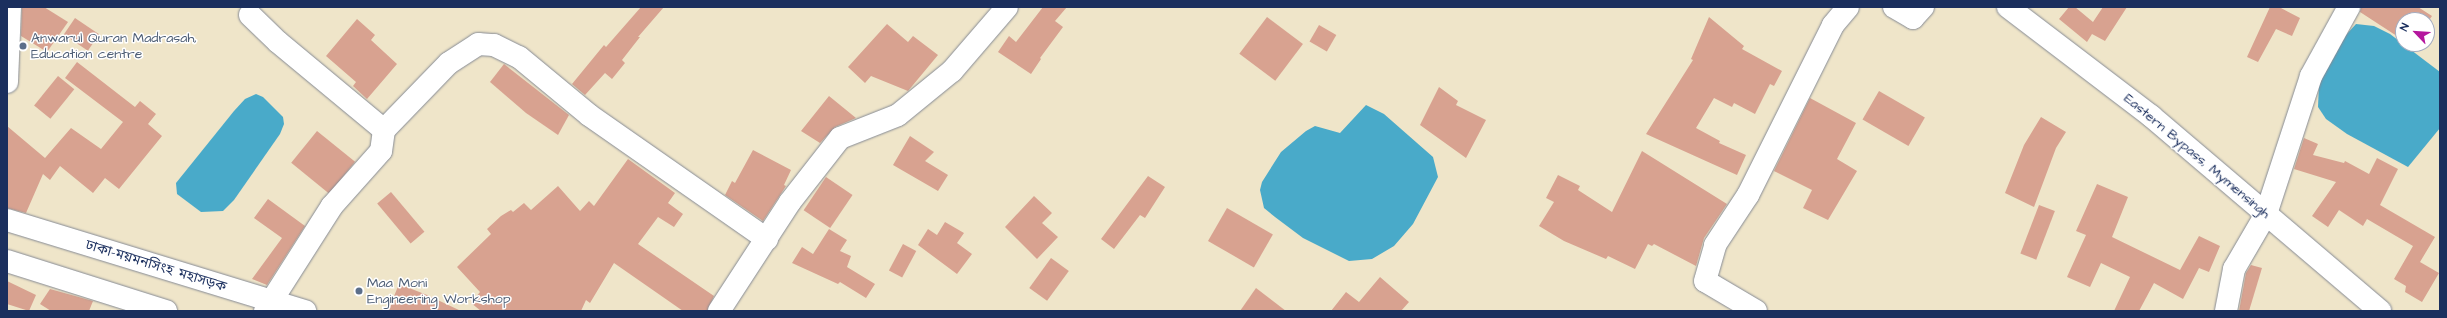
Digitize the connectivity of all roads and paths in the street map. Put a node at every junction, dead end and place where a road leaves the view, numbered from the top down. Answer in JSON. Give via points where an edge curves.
{"nodes":[{"id":1,"x":10,"y":7,"type":"edge"},
{"id":2,"x":1007,"y":7,"type":"edge"},
{"id":3,"x":1848,"y":7,"type":"edge"},
{"id":4,"x":1894,"y":7,"type":"edge"},
{"id":5,"x":1923,"y":7,"type":"edge"},
{"id":6,"x":2008,"y":7,"type":"edge"},
{"id":7,"x":2349,"y":7,"type":"edge"},
{"id":8,"x":250,"y":14,"type":"dead end"},
{"id":9,"x":7,"y":82,"type":"edge"},
{"id":10,"x":384,"y":130,"type":"junction"},
{"id":11,"x":2266,"y":214,"type":"junction"},
{"id":12,"x":7,"y":220,"type":"edge"},
{"id":13,"x":767,"y":239,"type":"junction"},
{"id":14,"x":7,"y":261,"type":"edge"},
{"id":15,"x":268,"y":306,"type":"edge"},
{"id":16,"x":166,"y":311,"type":"edge"},
{"id":17,"x":305,"y":311,"type":"edge"},
{"id":18,"x":719,"y":311,"type":"edge"},
{"id":19,"x":1756,"y":311,"type":"edge"},
{"id":20,"x":2226,"y":311,"type":"edge"},
{"id":21,"x":2380,"y":311,"type":"edge"}],
"edges":[{"from":1,"to":9,"type":"main road"},
{"from":2,"to":13,"type":"main road","via":[[952,71],[904,110],[840,138],[790,202]]},
{"from":3,"to":19,"type":"main road","via":[[1833,25],[1748,195],[1715,245],[1705,281]]},
{"from":4,"to":5,"type":"main road","via":[[1913,18]]},
{"from":6,"to":11,"type":"main road","name":"Eastern Bypass, Mymensingh","via":[[2152,116]]},
{"from":7,"to":11,"type":"main road","via":[[2311,76]]},
{"from":8,"to":10,"type":"main road","via":[[278,42]]},
{"from":10,"to":13,"type":"main road","via":[[449,63],[478,44],[494,45],[519,57],[589,115]]},
{"from":10,"to":15,"type":"main road","via":[[381,151],[332,206]]},
{"from":11,"to":20,"type":"main road","via":[[2234,269]]},
{"from":11,"to":21,"type":"main road","name":"Eastern Bypass, Mymensingh"},
{"from":12,"to":15,"type":"main road","name":"ঢাকা-ময়মনসিংহ মহাসড়ক"},
{"from":13,"to":18,"type":"main road"},
{"from":14,"to":16,"type":"main road"},
{"from":15,"to":17,"type":"main road","name":"ঢাকা-ময়মনসিংহ মহাসড়ক"}]}
